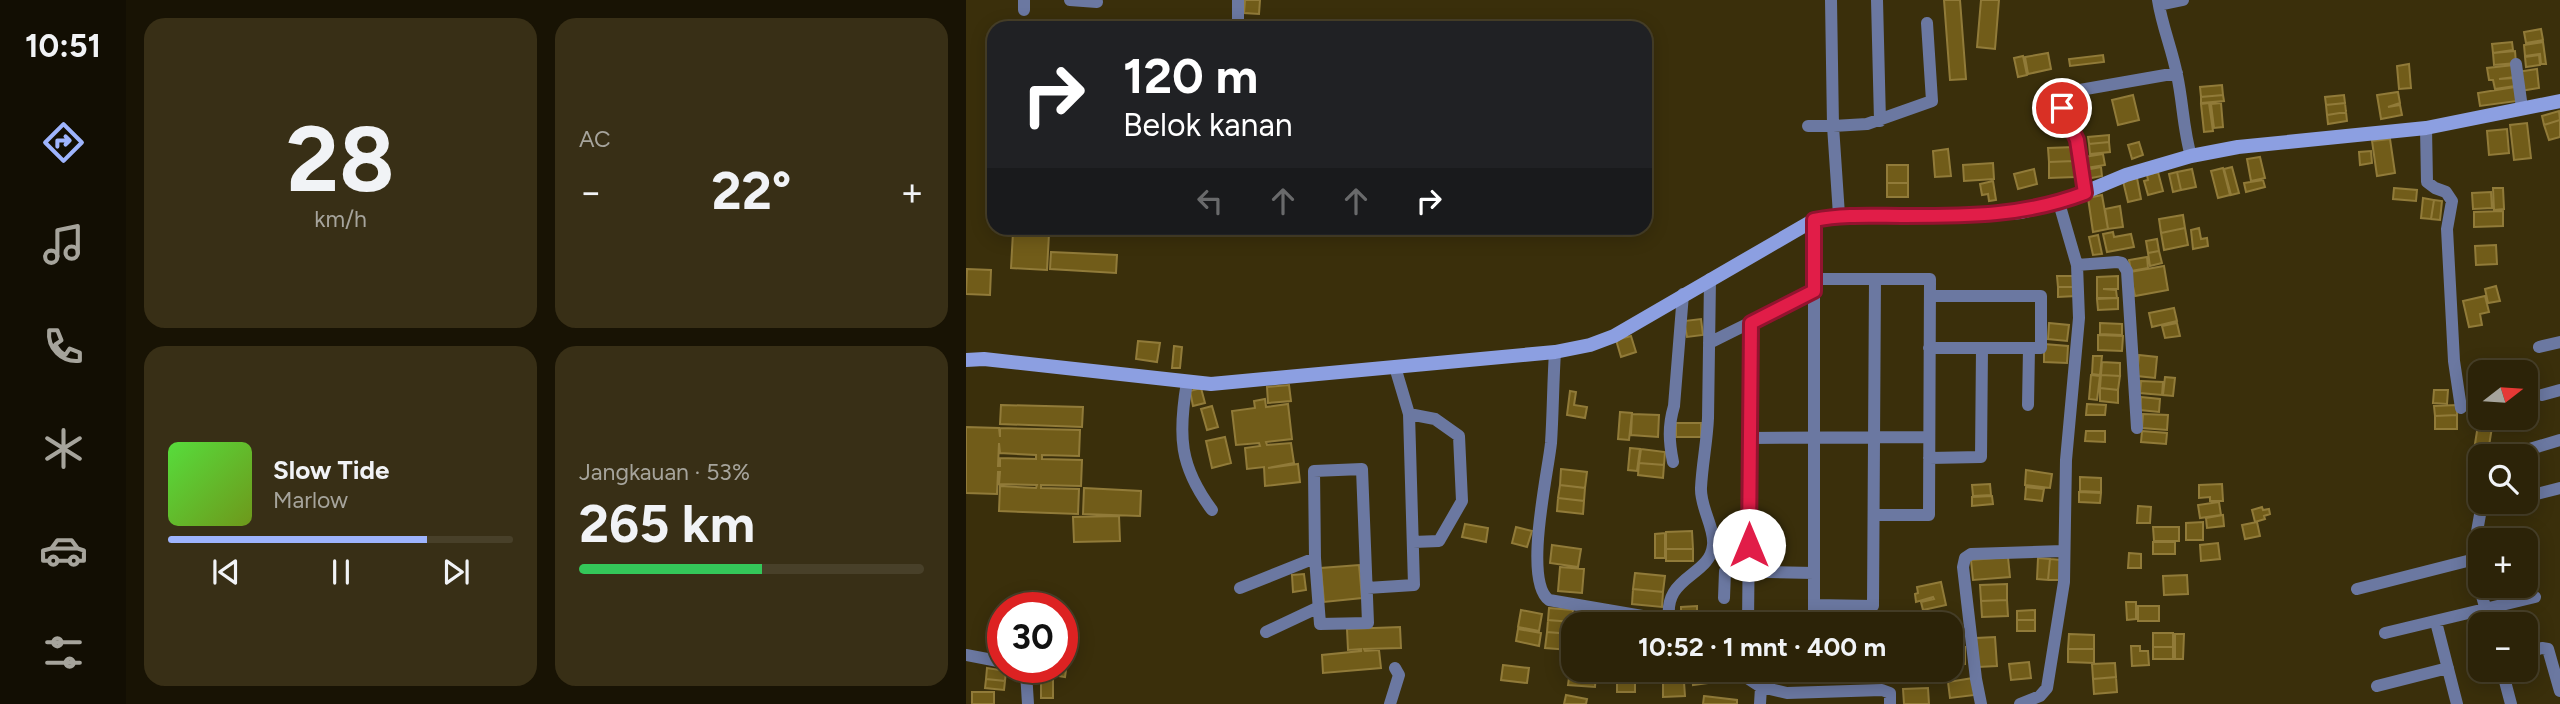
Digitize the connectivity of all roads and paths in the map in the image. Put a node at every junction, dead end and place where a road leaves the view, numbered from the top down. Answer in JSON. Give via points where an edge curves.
{"nodes":[{"id":1,"x":1070,"y":0,"type":"edge"},
{"id":2,"x":1238,"y":0,"type":"edge"},
{"id":3,"x":1831,"y":0,"type":"edge"},
{"id":4,"x":1877,"y":0,"type":"edge"},
{"id":5,"x":2183,"y":0,"type":"edge"},
{"id":6,"x":1097,"y":2,"type":"dead end"},
{"id":7,"x":2159,"y":3,"type":"edge"},
{"id":8,"x":1238,"y":21,"type":"edge"},
{"id":9,"x":1927,"y":23,"type":"dead end"},
{"id":10,"x":2516,"y":64,"type":"dead end"},
{"id":11,"x":2177,"y":73,"type":"junction"},
{"id":12,"x":2560,"y":101,"type":"edge"},
{"id":13,"x":2522,"y":108,"type":"junction"},
{"id":14,"x":1880,"y":121,"type":"junction"},
{"id":15,"x":1808,"y":126,"type":"dead end"},
{"id":16,"x":1833,"y":126,"type":"junction"},
{"id":17,"x":2426,"y":128,"type":"junction"},
{"id":18,"x":2191,"y":156,"type":"junction"},
{"id":19,"x":2085,"y":193,"type":"junction"},
{"id":20,"x":2059,"y":203,"type":"junction"},
{"id":21,"x":1839,"y":215,"type":"junction"},
{"id":22,"x":1814,"y":220,"type":"junction"},
{"id":23,"x":2077,"y":265,"type":"junction"},
{"id":24,"x":1710,"y":279,"type":"junction"},
{"id":25,"x":1875,"y":279,"type":"junction"},
{"id":26,"x":1814,"y":285,"type":"junction"},
{"id":27,"x":1683,"y":294,"type":"junction"},
{"id":28,"x":1930,"y":296,"type":"junction"},
{"id":29,"x":1751,"y":323,"type":"junction"},
{"id":30,"x":2560,"y":342,"type":"edge"},
{"id":31,"x":1709,"y":344,"type":"junction"},
{"id":32,"x":2539,"y":347,"type":"dead end"},
{"id":33,"x":1929,"y":348,"type":"junction"},
{"id":34,"x":1982,"y":348,"type":"junction"},
{"id":35,"x":2029,"y":348,"type":"junction"},
{"id":36,"x":1555,"y":352,"type":"junction"},
{"id":37,"x":966,"y":360,"type":"edge"},
{"id":38,"x":1395,"y":368,"type":"junction"},
{"id":39,"x":1187,"y":382,"type":"junction"},
{"id":40,"x":2560,"y":390,"type":"edge"},
{"id":41,"x":2542,"y":395,"type":"dead end"},
{"id":42,"x":2028,"y":405,"type":"dead end"},
{"id":43,"x":2461,"y":408,"type":"dead end"},
{"id":44,"x":1409,"y":414,"type":"junction"},
{"id":45,"x":2137,"y":428,"type":"dead end"},
{"id":46,"x":1930,"y":437,"type":"junction"},
{"id":47,"x":1750,"y":438,"type":"junction"},
{"id":48,"x":1814,"y":438,"type":"junction"},
{"id":49,"x":1874,"y":438,"type":"junction"},
{"id":50,"x":2560,"y":440,"type":"edge"},
{"id":51,"x":2538,"y":447,"type":"edge"},
{"id":52,"x":1929,"y":457,"type":"junction"},
{"id":53,"x":1673,"y":462,"type":"dead end"},
{"id":54,"x":2560,"y":488,"type":"edge"},
{"id":55,"x":2538,"y":494,"type":"edge"},
{"id":56,"x":1212,"y":510,"type":"dead end"},
{"id":57,"x":1874,"y":515,"type":"junction"},
{"id":58,"x":1413,"y":542,"type":"junction"},
{"id":59,"x":2063,"y":551,"type":"junction"},
{"id":60,"x":1315,"y":558,"type":"junction"},
{"id":61,"x":2468,"y":561,"type":"edge"},
{"id":62,"x":1749,"y":572,"type":"junction"},
{"id":63,"x":1814,"y":573,"type":"junction"},
{"id":64,"x":1240,"y":588,"type":"dead end"},
{"id":65,"x":1367,"y":588,"type":"junction"},
{"id":66,"x":2357,"y":589,"type":"dead end"},
{"id":67,"x":1724,"y":598,"type":"dead end"},
{"id":68,"x":2484,"y":598,"type":"edge"},
{"id":69,"x":2531,"y":598,"type":"edge"},
{"id":70,"x":1814,"y":605,"type":"junction"},
{"id":71,"x":1317,"y":608,"type":"junction"},
{"id":72,"x":2486,"y":609,"type":"junction"},
{"id":73,"x":1619,"y":612,"type":"edge"},
{"id":74,"x":1670,"y":612,"type":"edge"},
{"id":75,"x":1748,"y":612,"type":"edge"},
{"id":76,"x":1814,"y":612,"type":"edge"},
{"id":77,"x":2487,"y":612,"type":"edge"},
{"id":78,"x":2436,"y":622,"type":"junction"},
{"id":79,"x":1266,"y":632,"type":"dead end"},
{"id":80,"x":2385,"y":633,"type":"dead end"},
{"id":81,"x":2538,"y":649,"type":"edge"},
{"id":82,"x":966,"y":655,"type":"edge"},
{"id":83,"x":987,"y":659,"type":"edge"},
{"id":84,"x":1395,"y":668,"type":"dead end"},
{"id":85,"x":2448,"y":668,"type":"junction"},
{"id":86,"x":1754,"y":682,"type":"edge"},
{"id":87,"x":2505,"y":682,"type":"edge"},
{"id":88,"x":1027,"y":683,"type":"edge"},
{"id":89,"x":2377,"y":686,"type":"dead end"},
{"id":90,"x":1762,"y":687,"type":"junction"},
{"id":91,"x":2560,"y":691,"type":"edge"},
{"id":92,"x":1824,"y":698,"type":"edge"},
{"id":93,"x":1028,"y":704,"type":"edge"},
{"id":94,"x":1390,"y":704,"type":"edge"},
{"id":95,"x":1760,"y":704,"type":"edge"},
{"id":96,"x":1891,"y":704,"type":"edge"},
{"id":97,"x":1982,"y":704,"type":"edge"},
{"id":98,"x":2020,"y":704,"type":"edge"},
{"id":99,"x":2458,"y":704,"type":"edge"},
{"id":100,"x":2511,"y":704,"type":"edge"}],
"edges":[{"from":1,"to":6,"type":"street"},
{"from":2,"to":8,"type":"street"},
{"from":3,"to":16,"type":"street"},
{"from":4,"to":14,"type":"street"},
{"from":5,"to":7,"type":"street"},
{"from":7,"to":11,"type":"street"},
{"from":9,"to":14,"type":"street","via":[[1932,101]]},
{"from":10,"to":13,"type":"street"},
{"from":11,"to":18,"type":"street"},
{"from":11,"to":19,"type":"street","via":[[2061,97],[2077,140]]},
{"from":12,"to":13,"type":"street"},
{"from":13,"to":17,"type":"street"},
{"from":14,"to":16,"type":"street"},
{"from":15,"to":16,"type":"street"},
{"from":16,"to":21,"type":"street"},
{"from":17,"to":18,"type":"street","via":[[2251,145]]},
{"from":17,"to":43,"type":"street","via":[[2427,182],[2446,192],[2452,201],[2447,229]]},
{"from":18,"to":19,"type":"street"},
{"from":19,"to":20,"type":"street"},
{"from":20,"to":21,"type":"street","via":[[2021,212],[1963,216]]},
{"from":20,"to":23,"type":"street"},
{"from":21,"to":22,"type":"street"},
{"from":22,"to":24,"type":"street"},
{"from":22,"to":26,"type":"street"},
{"from":23,"to":45,"type":"street","via":[[2125,265]]},
{"from":23,"to":59,"type":"street","via":[[2079,318]]},
{"from":24,"to":27,"type":"street"},
{"from":24,"to":31,"type":"street"},
{"from":25,"to":26,"type":"street"},
{"from":25,"to":28,"type":"street","via":[[1930,279]]},
{"from":25,"to":49,"type":"street"},
{"from":26,"to":29,"type":"street"},
{"from":26,"to":48,"type":"street"},
{"from":27,"to":36,"type":"street","via":[[1614,336]]},
{"from":27,"to":53,"type":"street","via":[[1669,423]]},
{"from":28,"to":33,"type":"street"},
{"from":28,"to":35,"type":"street","via":[[2041,296],[2041,348]]},
{"from":29,"to":31,"type":"street"},
{"from":29,"to":47,"type":"street"},
{"from":30,"to":32,"type":"street"},
{"from":31,"to":74,"type":"street","via":[[1701,489],[1712,549],[1704,566],[1685,577],[1673,594]]},
{"from":33,"to":34,"type":"street"},
{"from":33,"to":46,"type":"street"},
{"from":34,"to":35,"type":"street"},
{"from":34,"to":52,"type":"street","via":[[1981,457]]},
{"from":35,"to":42,"type":"street"},
{"from":36,"to":38,"type":"street"},
{"from":36,"to":73,"type":"street","via":[[1551,444],[1538,526],[1537,559],[1544,595],[1549,600]]},
{"from":37,"to":39,"type":"street"},
{"from":38,"to":39,"type":"street","via":[[1211,384]]},
{"from":38,"to":44,"type":"street"},
{"from":39,"to":56,"type":"street","via":[[1182,413],[1186,462],[1195,488]]},
{"from":40,"to":41,"type":"street"},
{"from":44,"to":58,"type":"street"},
{"from":44,"to":58,"type":"street","via":[[1435,419],[1459,436],[1462,501],[1439,541]]},
{"from":46,"to":49,"type":"street"},
{"from":46,"to":52,"type":"street"},
{"from":47,"to":48,"type":"street"},
{"from":47,"to":62,"type":"street"},
{"from":48,"to":49,"type":"street"},
{"from":48,"to":63,"type":"street"},
{"from":49,"to":57,"type":"street"},
{"from":50,"to":51,"type":"street"},
{"from":52,"to":57,"type":"street","via":[[1929,515]]},
{"from":54,"to":55,"type":"street"},
{"from":57,"to":70,"type":"street","via":[[1873,606]]},
{"from":58,"to":65,"type":"street","via":[[1414,585]]},
{"from":59,"to":97,"type":"street","via":[[1965,558]]},
{"from":59,"to":98,"type":"street","via":[[2064,582],[2050,678],[2040,695]]},
{"from":60,"to":64,"type":"street"},
{"from":60,"to":65,"type":"street","via":[[1314,471],[1362,469]]},
{"from":60,"to":71,"type":"street"},
{"from":61,"to":66,"type":"street"},
{"from":62,"to":63,"type":"street"},
{"from":62,"to":67,"type":"street","via":[[1725,571]]},
{"from":62,"to":75,"type":"street"},
{"from":63,"to":70,"type":"street"},
{"from":65,"to":71,"type":"street","via":[[1368,623],[1320,625]]},
{"from":68,"to":72,"type":"street"},
{"from":69,"to":72,"type":"street"},
{"from":70,"to":76,"type":"street"},
{"from":71,"to":79,"type":"street"},
{"from":72,"to":77,"type":"street"},
{"from":72,"to":78,"type":"street"},
{"from":78,"to":80,"type":"street"},
{"from":78,"to":85,"type":"street"},
{"from":81,"to":91,"type":"street","via":[[2548,649]]},
{"from":82,"to":83,"type":"street"},
{"from":84,"to":94,"type":"street","via":[[1399,675]]},
{"from":85,"to":89,"type":"street"},
{"from":85,"to":99,"type":"street"},
{"from":86,"to":90,"type":"street"},
{"from":87,"to":100,"type":"street"},
{"from":88,"to":93,"type":"street"},
{"from":90,"to":92,"type":"street"},
{"from":90,"to":95,"type":"street"},
{"from":92,"to":96,"type":"street","via":[[1882,690],[1889,693]]}]}
